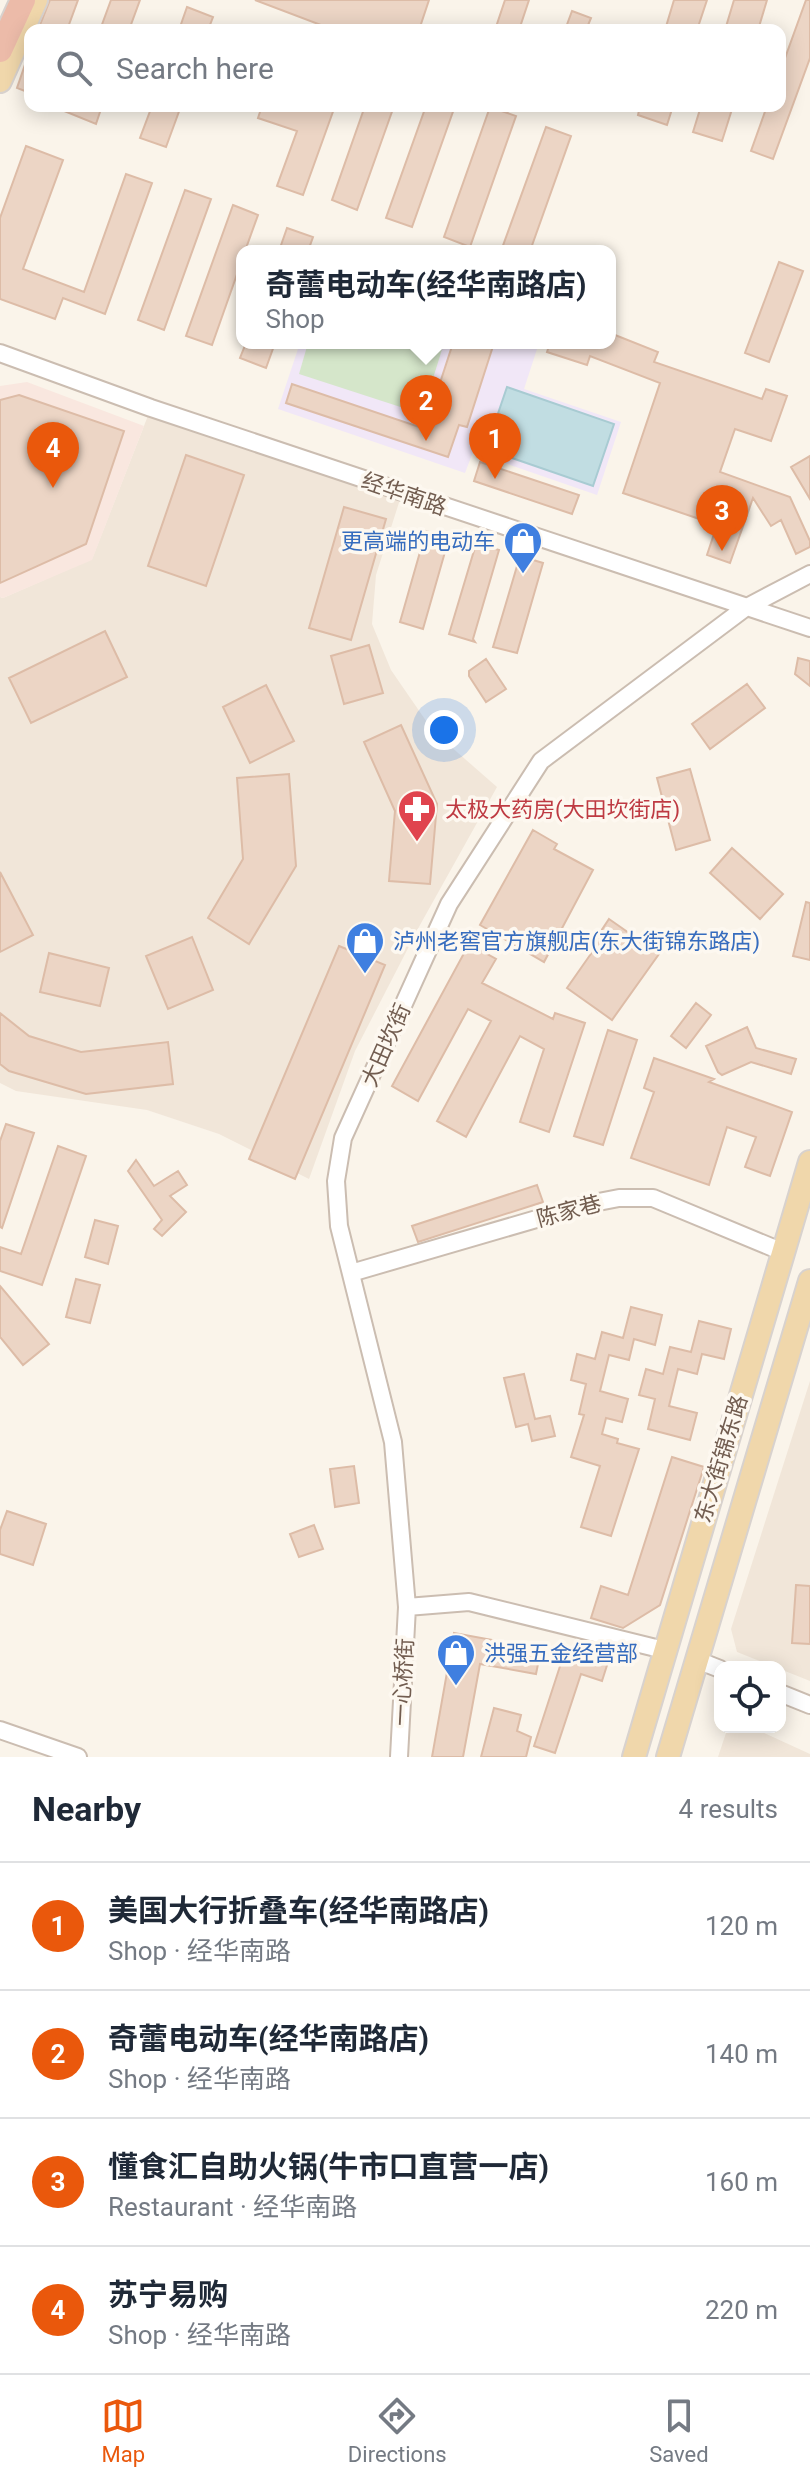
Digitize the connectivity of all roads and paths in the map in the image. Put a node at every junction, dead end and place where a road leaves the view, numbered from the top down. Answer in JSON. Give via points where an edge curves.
{"nodes":[{"id":1,"x":14,"y":0,"type":"edge"},
{"id":2,"x":23,"y":0,"type":"edge"},
{"id":3,"x":36,"y":0,"type":"edge"},
{"id":4,"x":25,"y":24,"type":"edge"},
{"id":5,"x":24,"y":27,"type":"edge"},
{"id":6,"x":0,"y":38,"type":"edge"},
{"id":7,"x":0,"y":50,"type":"edge"},
{"id":8,"x":0,"y":81,"type":"edge"},
{"id":9,"x":0,"y":353,"type":"edge"},
{"id":10,"x":810,"y":574,"type":"edge"},
{"id":11,"x":745,"y":608,"type":"junction"},
{"id":12,"x":810,"y":628,"type":"edge"},
{"id":13,"x":810,"y":1162,"type":"edge"},
{"id":14,"x":783,"y":1252,"type":"junction"},
{"id":15,"x":351,"y":1273,"type":"junction"},
{"id":16,"x":810,"y":1281,"type":"edge"},
{"id":17,"x":407,"y":1607,"type":"junction"},
{"id":18,"x":664,"y":1650,"type":"junction"},
{"id":19,"x":697,"y":1660,"type":"junction"},
{"id":20,"x":714,"y":1667,"type":"edge"},
{"id":21,"x":786,"y":1695,"type":"edge"},
{"id":22,"x":810,"y":1705,"type":"edge"},
{"id":23,"x":0,"y":1730,"type":"edge"},
{"id":24,"x":78,"y":1757,"type":"edge"},
{"id":25,"x":399,"y":1757,"type":"edge"},
{"id":26,"x":634,"y":1757,"type":"edge"},
{"id":27,"x":668,"y":1757,"type":"edge"}],
"edges":[{"from":1,"to":6,"type":"highway"},
{"from":2,"to":7,"type":"highway"},
{"from":3,"to":4,"type":"main road"},
{"from":5,"to":8,"type":"main road"},
{"from":9,"to":11,"type":"street","name":"经华南路"},
{"from":10,"to":11,"type":"street","name":"大田坎街"},
{"from":11,"to":12,"type":"street","name":"经华南路"},
{"from":11,"to":15,"type":"street","name":"大田坎街","via":[[541,761],[449,904],[343,1138],[336,1181],[339,1226]]},
{"from":13,"to":14,"type":"main road","name":"东大街锦东路"},
{"from":14,"to":15,"type":"street","name":"陈家巷","via":[[653,1198],[619,1198]]},
{"from":14,"to":18,"type":"main road","name":"东大街锦东路"},
{"from":15,"to":17,"type":"street","name":"大田坎街","via":[[393,1442]]},
{"from":16,"to":19,"type":"main road","name":"东大街锦东路"},
{"from":17,"to":18,"type":"street","via":[[469,1602]]},
{"from":17,"to":25,"type":"street","name":"一心桥街"},
{"from":18,"to":26,"type":"main road","name":"东大街锦东路"},
{"from":19,"to":20,"type":"street"},
{"from":19,"to":27,"type":"main road","name":"东大街锦东路"},
{"from":21,"to":22,"type":"street"},
{"from":23,"to":24,"type":"street"}]}
